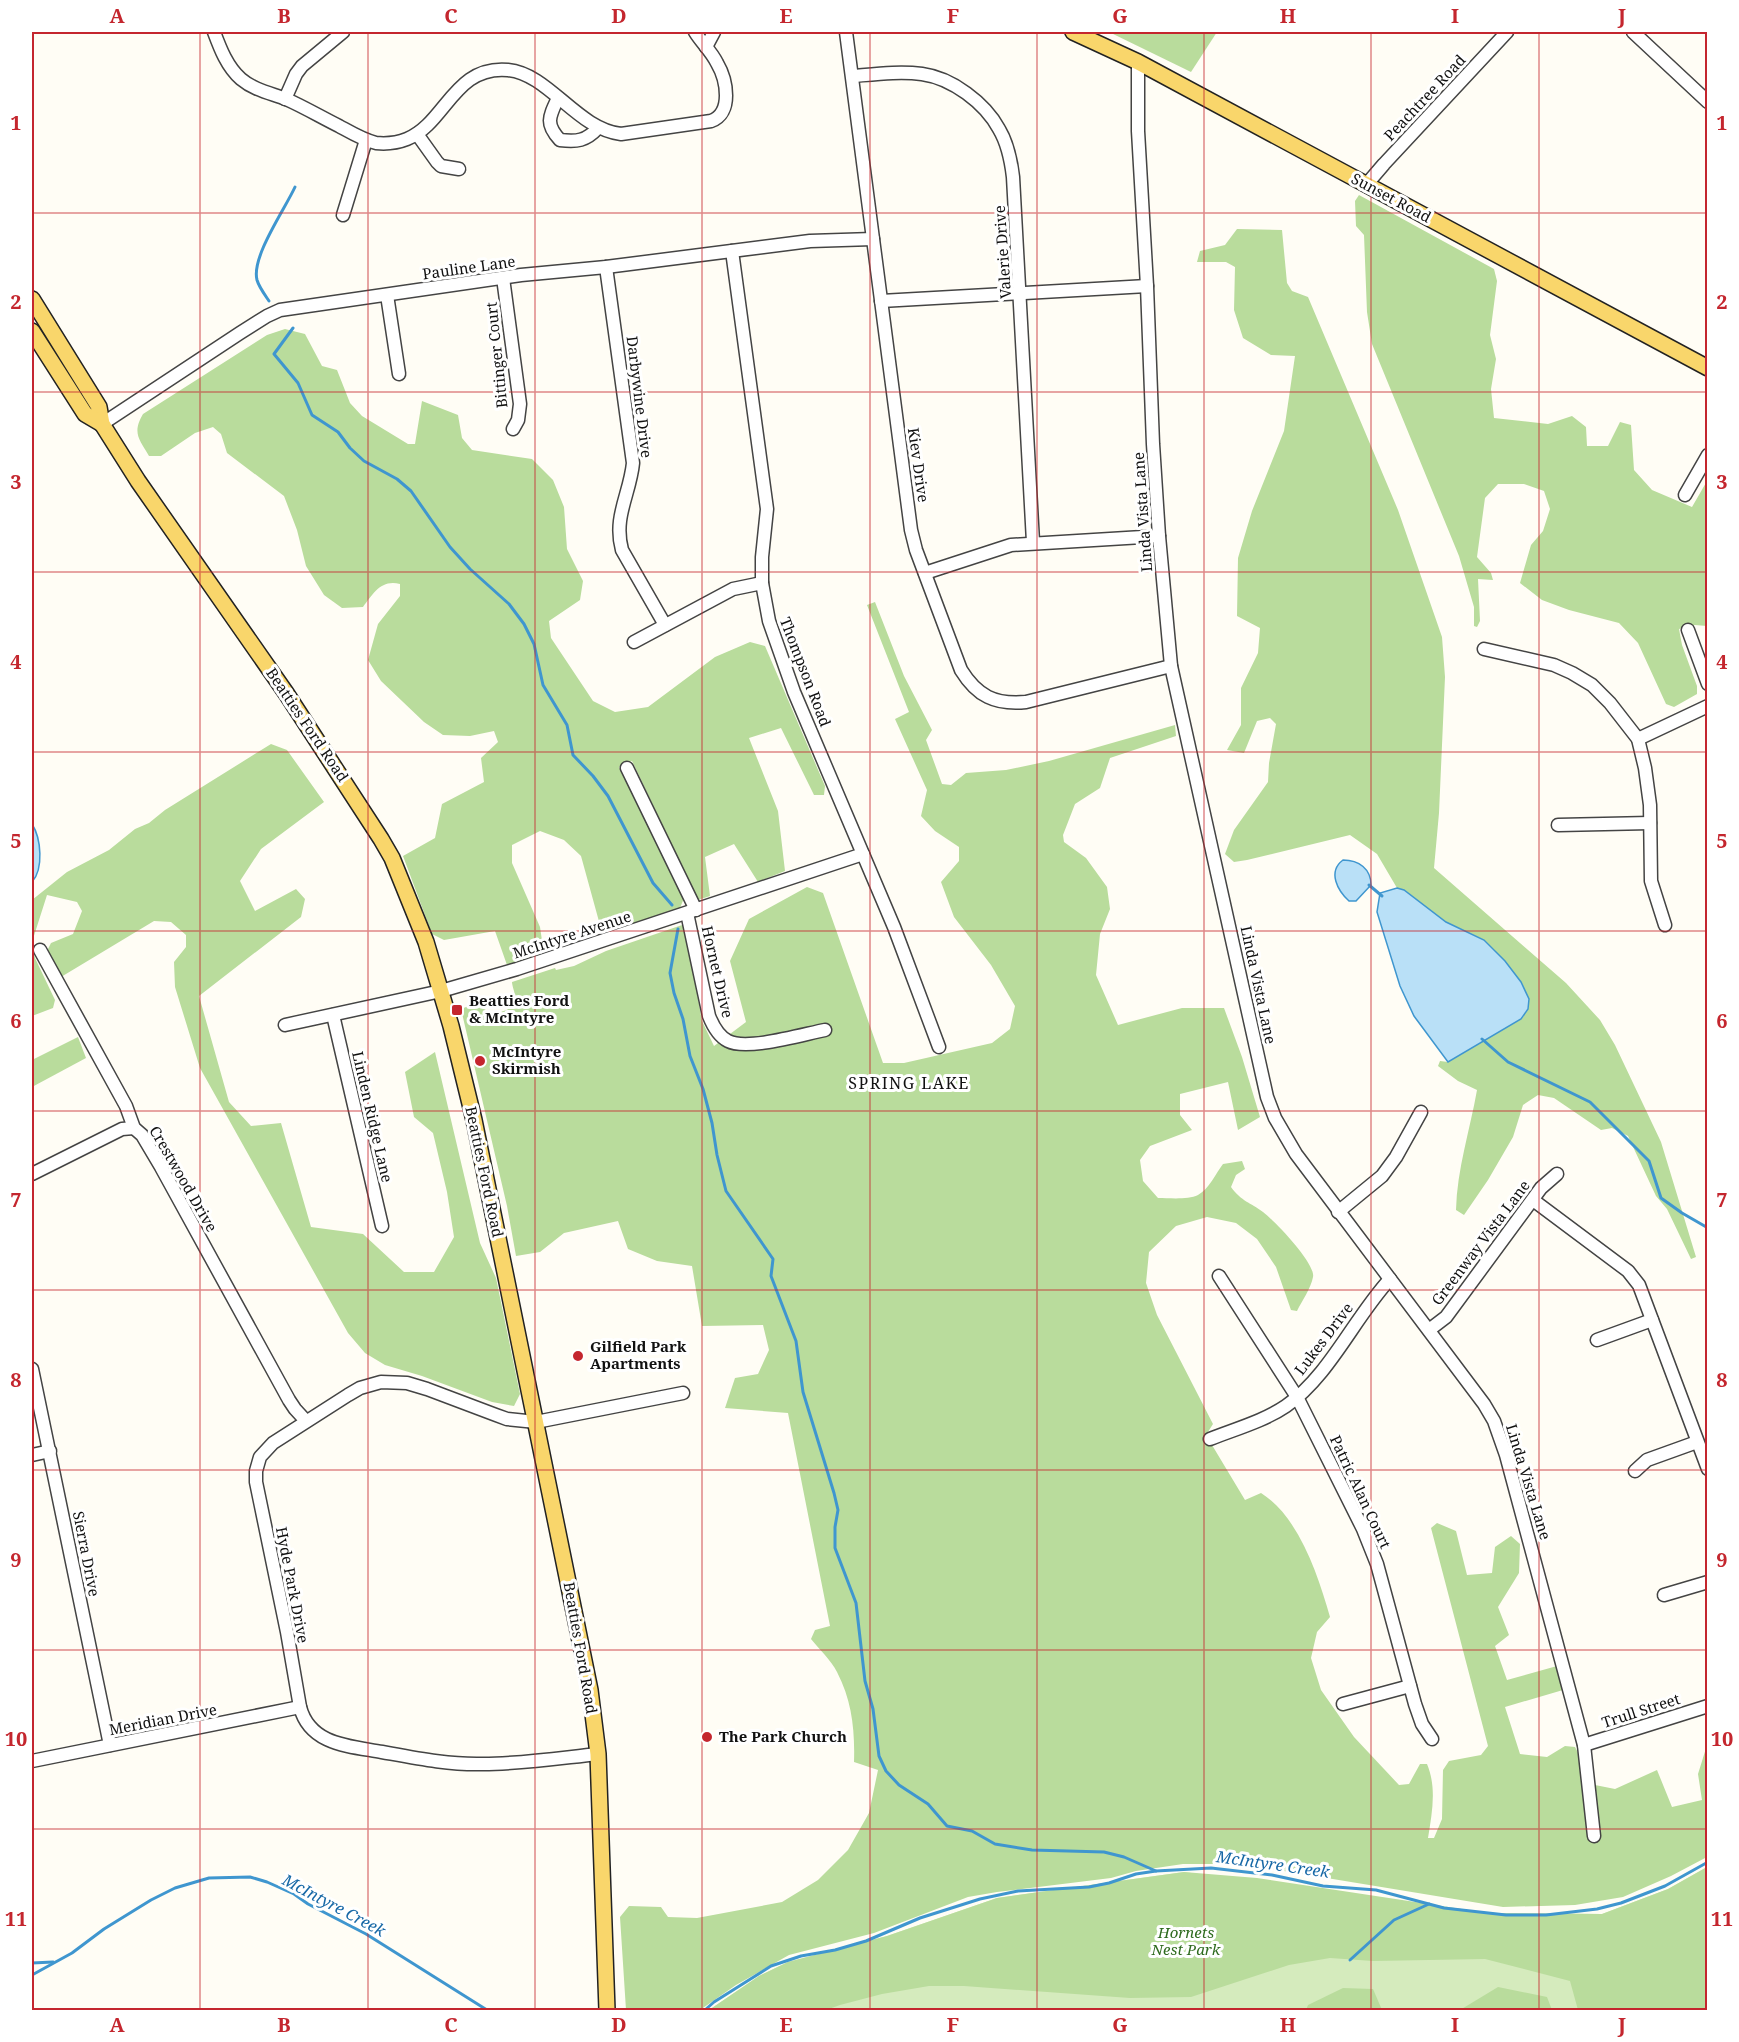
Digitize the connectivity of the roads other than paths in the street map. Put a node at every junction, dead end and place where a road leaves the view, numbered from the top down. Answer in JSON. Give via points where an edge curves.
{"nodes":[{"id":1,"x":214,"y":32,"type":"edge"},
{"id":2,"x":343,"y":32,"type":"edge"},
{"id":3,"x":695,"y":32,"type":"edge"},
{"id":4,"x":714,"y":32,"type":"edge"},
{"id":5,"x":846,"y":32,"type":"edge"},
{"id":6,"x":1073,"y":32,"type":"edge"},
{"id":7,"x":1507,"y":32,"type":"edge"},
{"id":8,"x":1633,"y":32,"type":"edge"},
{"id":9,"x":706,"y":47,"type":"junction"},
{"id":10,"x":1138,"y":62,"type":"junction"},
{"id":11,"x":853,"y":76,"type":"junction"},
{"id":12,"x":558,"y":98,"type":"junction"},
{"id":13,"x":285,"y":99,"type":"junction"},
{"id":14,"x":1707,"y":102,"type":"edge"},
{"id":15,"x":598,"y":128,"type":"junction"},
{"id":16,"x":417,"y":134,"type":"junction"},
{"id":17,"x":366,"y":140,"type":"junction"},
{"id":18,"x":459,"y":170,"type":"dead end"},
{"id":19,"x":1366,"y":185,"type":"junction"},
{"id":20,"x":343,"y":215,"type":"dead end"},
{"id":21,"x":873,"y":239,"type":"junction"},
{"id":22,"x":732,"y":251,"type":"junction"},
{"id":23,"x":606,"y":267,"type":"junction"},
{"id":24,"x":503,"y":278,"type":"junction"},
{"id":25,"x":1147,"y":286,"type":"junction"},
{"id":26,"x":1020,"y":293,"type":"junction"},
{"id":27,"x":387,"y":295,"type":"junction"},
{"id":28,"x":32,"y":299,"type":"edge"},
{"id":29,"x":881,"y":301,"type":"junction"},
{"id":30,"x":32,"y":331,"type":"edge"},
{"id":31,"x":1707,"y":368,"type":"edge"},
{"id":32,"x":399,"y":374,"type":"dead end"},
{"id":33,"x":102,"y":424,"type":"junction"},
{"id":34,"x":513,"y":429,"type":"dead end"},
{"id":35,"x":1707,"y":454,"type":"edge"},
{"id":36,"x":1685,"y":495,"type":"dead end"},
{"id":37,"x":1159,"y":536,"type":"junction"},
{"id":38,"x":1033,"y":542,"type":"junction"},
{"id":39,"x":925,"y":573,"type":"junction"},
{"id":40,"x":762,"y":583,"type":"junction"},
{"id":41,"x":665,"y":625,"type":"junction"},
{"id":42,"x":1688,"y":630,"type":"dead end"},
{"id":43,"x":634,"y":642,"type":"dead end"},
{"id":44,"x":1484,"y":649,"type":"dead end"},
{"id":45,"x":1171,"y":666,"type":"junction"},
{"id":46,"x":1707,"y":684,"type":"edge"},
{"id":47,"x":1707,"y":706,"type":"edge"},
{"id":48,"x":1638,"y":739,"type":"junction"},
{"id":49,"x":627,"y":768,"type":"dead end"},
{"id":50,"x":1650,"y":823,"type":"junction"},
{"id":51,"x":1558,"y":825,"type":"dead end"},
{"id":52,"x":863,"y":854,"type":"junction"},
{"id":53,"x":692,"y":911,"type":"junction"},
{"id":54,"x":1665,"y":925,"type":"dead end"},
{"id":55,"x":40,"y":950,"type":"dead end"},
{"id":56,"x":441,"y":991,"type":"junction"},
{"id":57,"x":333,"y":1015,"type":"junction"},
{"id":58,"x":285,"y":1025,"type":"dead end"},
{"id":59,"x":825,"y":1030,"type":"dead end"},
{"id":60,"x":939,"y":1047,"type":"dead end"},
{"id":61,"x":1421,"y":1112,"type":"dead end"},
{"id":62,"x":134,"y":1128,"type":"junction"},
{"id":63,"x":32,"y":1174,"type":"edge"},
{"id":64,"x":1557,"y":1174,"type":"dead end"},
{"id":65,"x":1533,"y":1200,"type":"junction"},
{"id":66,"x":1338,"y":1212,"type":"junction"},
{"id":67,"x":382,"y":1226,"type":"dead end"},
{"id":68,"x":1219,"y":1276,"type":"dead end"},
{"id":69,"x":1390,"y":1279,"type":"junction"},
{"id":70,"x":1652,"y":1320,"type":"junction"},
{"id":71,"x":1429,"y":1330,"type":"junction"},
{"id":72,"x":1597,"y":1340,"type":"dead end"},
{"id":73,"x":32,"y":1369,"type":"edge"},
{"id":74,"x":682,"y":1393,"type":"dead end"},
{"id":75,"x":1297,"y":1397,"type":"junction"},
{"id":76,"x":306,"y":1421,"type":"junction"},
{"id":77,"x":536,"y":1422,"type":"junction"},
{"id":78,"x":1210,"y":1439,"type":"dead end"},
{"id":79,"x":1697,"y":1442,"type":"junction"},
{"id":80,"x":50,"y":1451,"type":"junction"},
{"id":81,"x":32,"y":1455,"type":"edge"},
{"id":82,"x":1707,"y":1469,"type":"edge"},
{"id":83,"x":1635,"y":1471,"type":"dead end"},
{"id":84,"x":1707,"y":1582,"type":"edge"},
{"id":85,"x":1664,"y":1595,"type":"dead end"},
{"id":86,"x":1410,"y":1686,"type":"junction"},
{"id":87,"x":1343,"y":1704,"type":"dead end"},
{"id":88,"x":1707,"y":1706,"type":"edge"},
{"id":89,"x":300,"y":1707,"type":"junction"},
{"id":90,"x":1432,"y":1739,"type":"dead end"},
{"id":91,"x":110,"y":1745,"type":"junction"},
{"id":92,"x":1584,"y":1745,"type":"junction"},
{"id":93,"x":598,"y":1755,"type":"junction"},
{"id":94,"x":32,"y":1761,"type":"edge"},
{"id":95,"x":1594,"y":1836,"type":"dead end"},
{"id":96,"x":607,"y":2010,"type":"edge"}],
"edges":[{"from":1,"to":13,"type":"street","via":[[220,49],[240,78],[256,89]]},
{"from":2,"to":13,"type":"street","via":[[302,66]]},
{"from":3,"to":9,"type":"street"},
{"from":4,"to":9,"type":"street"},
{"from":5,"to":11,"type":"street","name":"Kiev Drive"},
{"from":6,"to":10,"type":"main road","name":"Sunset Road"},
{"from":7,"to":19,"type":"street","name":"Peachtree Road"},
{"from":8,"to":14,"type":"street"},
{"from":9,"to":15,"type":"street","via":[[718,63],[724,82],[726,106],[718,118],[621,134]]},
{"from":10,"to":19,"type":"main road","name":"Sunset Road"},
{"from":10,"to":25,"type":"street","name":"Linda Vista Lane"},
{"from":11,"to":21,"type":"street","name":"Kiev Drive"},
{"from":11,"to":26,"type":"street","name":"Valerie Drive","via":[[923,74],[942,79],[958,88],[999,128],[1011,159]]},
{"from":12,"to":15,"type":"street"},
{"from":12,"to":15,"type":"street","via":[[549,119],[551,130],[560,140],[580,141]]},
{"from":12,"to":16,"type":"street","via":[[518,72],[487,72],[458,89]]},
{"from":13,"to":17,"type":"street"},
{"from":16,"to":17,"type":"street","via":[[385,144]]},
{"from":16,"to":18,"type":"street","via":[[441,166]]},
{"from":17,"to":20,"type":"street"},
{"from":19,"to":31,"type":"main road","name":"Sunset Road"},
{"from":21,"to":22,"type":"street","name":"Pauline Lane","via":[[810,241]]},
{"from":21,"to":29,"type":"street","name":"Kiev Drive"},
{"from":22,"to":23,"type":"street","name":"Pauline Lane"},
{"from":22,"to":40,"type":"street","name":"Thompson Road","via":[[767,509]]},
{"from":23,"to":24,"type":"street","name":"Pauline Lane"},
{"from":23,"to":41,"type":"street","name":"Darbywine Drive","via":[[633,463],[618,537]]},
{"from":24,"to":27,"type":"street","name":"Pauline Lane"},
{"from":24,"to":34,"type":"street","name":"Bittinger Court","via":[[520,404]]},
{"from":25,"to":26,"type":"street"},
{"from":25,"to":37,"type":"street","name":"Linda Vista Lane"},
{"from":26,"to":29,"type":"street"},
{"from":26,"to":38,"type":"street","name":"Valerie Drive"},
{"from":27,"to":32,"type":"street"},
{"from":27,"to":33,"type":"street","name":"Pauline Lane","via":[[280,310]]},
{"from":28,"to":33,"type":"main road","name":"Beatties Ford Road","via":[[99,406]]},
{"from":29,"to":39,"type":"street","name":"Kiev Drive","via":[[911,530]]},
{"from":30,"to":33,"type":"main road","name":"Beatties Ford Road","via":[[86,414]]},
{"from":33,"to":56,"type":"main road","name":"Beatties Ford Road","via":[[381,839],[409,897]]},
{"from":35,"to":36,"type":"street"},
{"from":37,"to":38,"type":"street"},
{"from":37,"to":45,"type":"street","name":"Linda Vista Lane"},
{"from":38,"to":39,"type":"street","via":[[987,551]]},
{"from":39,"to":45,"type":"street","name":"Kiev Drive","via":[[961,670],[970,684],[991,699],[1026,702]]},
{"from":40,"to":41,"type":"street","via":[[733,589]]},
{"from":40,"to":52,"type":"street","name":"Thompson Road","via":[[774,639]]},
{"from":41,"to":43,"type":"street"},
{"from":42,"to":46,"type":"street"},
{"from":44,"to":48,"type":"street","via":[[1572,673],[1610,703]]},
{"from":45,"to":66,"type":"street","name":"Linda Vista Lane","via":[[1267,1097],[1284,1134]]},
{"from":47,"to":48,"type":"street"},
{"from":48,"to":50,"type":"street","via":[[1648,784]]},
{"from":49,"to":53,"type":"street","name":"Hornet Drive"},
{"from":50,"to":51,"type":"street"},
{"from":50,"to":54,"type":"street","via":[[1652,881]]},
{"from":52,"to":53,"type":"street","name":"McIntyre Avenue"},
{"from":52,"to":60,"type":"street","name":"Thompson Road"},
{"from":53,"to":56,"type":"street","name":"McIntyre Avenue"},
{"from":53,"to":59,"type":"street","name":"Hornet Drive","via":[[709,1016],[724,1038],[746,1044]]},
{"from":55,"to":62,"type":"street","name":"Crestwood Drive","via":[[126,1106]]},
{"from":56,"to":57,"type":"street","name":"McIntyre Avenue"},
{"from":56,"to":77,"type":"main road","name":"Beatties Ford Road","via":[[474,1120]]},
{"from":57,"to":58,"type":"street","name":"McIntyre Avenue"},
{"from":57,"to":67,"type":"street","name":"Linden Ridge Lane"},
{"from":61,"to":66,"type":"street","via":[[1383,1176]]},
{"from":62,"to":63,"type":"street","via":[[122,1130]]},
{"from":62,"to":76,"type":"street","name":"Crestwood Drive","via":[[161,1167],[289,1400]]},
{"from":64,"to":65,"type":"street","name":"Greenway Vista Lane"},
{"from":65,"to":70,"type":"street","via":[[1628,1271],[1639,1284]]},
{"from":65,"to":71,"type":"street","name":"Greenway Vista Lane","via":[[1446,1317]]},
{"from":66,"to":69,"type":"street","name":"Linda Vista Lane"},
{"from":68,"to":75,"type":"street","name":"Patric Alan Court"},
{"from":69,"to":71,"type":"street","name":"Linda Vista Lane"},
{"from":69,"to":75,"type":"street","name":"Lukes Drive","via":[[1316,1378]]},
{"from":70,"to":72,"type":"street"},
{"from":70,"to":79,"type":"street"},
{"from":71,"to":92,"type":"street","name":"Linda Vista Lane","via":[[1484,1404],[1499,1434]]},
{"from":73,"to":80,"type":"street","name":"Sierra Drive"},
{"from":74,"to":77,"type":"street","name":"Hyde Park Drive"},
{"from":75,"to":78,"type":"street","name":"Lukes Drive","via":[[1271,1414]]},
{"from":75,"to":86,"type":"street","name":"Patric Alan Court","via":[[1371,1547]]},
{"from":76,"to":77,"type":"street","name":"Hyde Park Drive","via":[[360,1388],[396,1382],[427,1389],[507,1419]]},
{"from":76,"to":89,"type":"street","name":"Hyde Park Drive","via":[[265,1451],[256,1471]]},
{"from":77,"to":93,"type":"main road","name":"Beatties Ford Road","via":[[585,1666]]},
{"from":79,"to":82,"type":"street"},
{"from":79,"to":83,"type":"street","via":[[1647,1460]]},
{"from":80,"to":81,"type":"street"},
{"from":80,"to":91,"type":"street","name":"Sierra Drive"},
{"from":84,"to":85,"type":"street"},
{"from":86,"to":87,"type":"street"},
{"from":86,"to":90,"type":"street","name":"Patric Alan Court","via":[[1422,1724]]},
{"from":88,"to":92,"type":"street","name":"Trull Street"},
{"from":89,"to":91,"type":"street","name":"Meridian Drive"},
{"from":89,"to":93,"type":"street","name":"Hyde Park Drive","via":[[310,1729],[326,1739],[421,1759],[482,1764]]},
{"from":91,"to":94,"type":"street","name":"Meridian Drive"},
{"from":92,"to":95,"type":"street","name":"Linda Vista Lane"},
{"from":93,"to":96,"type":"main road","name":"Beatties Ford Road"}]}
